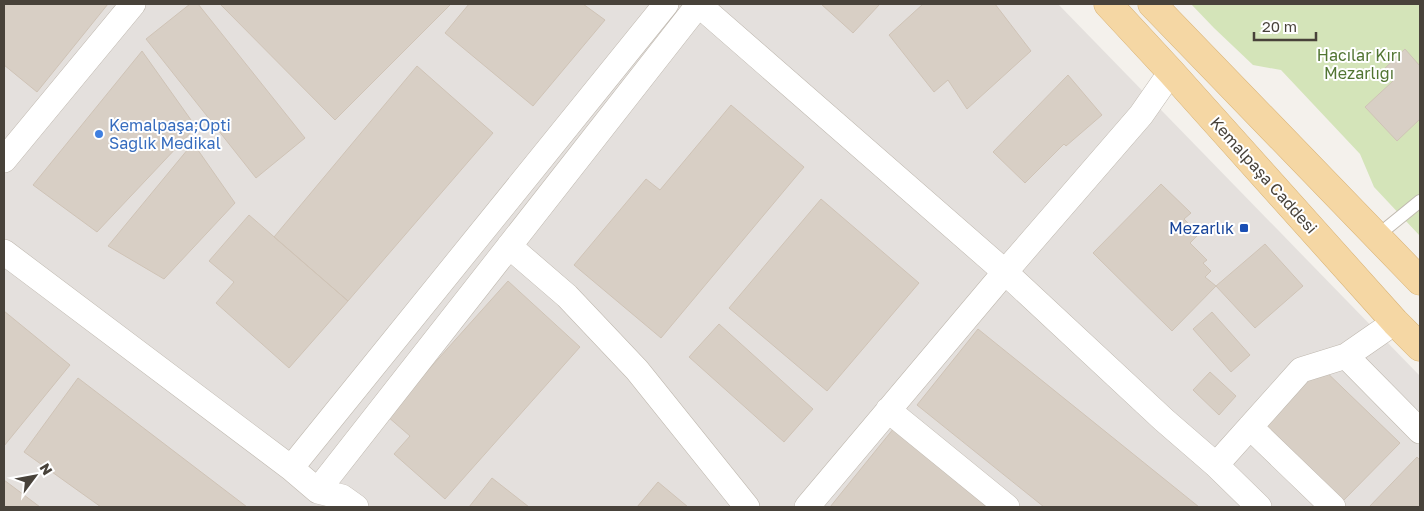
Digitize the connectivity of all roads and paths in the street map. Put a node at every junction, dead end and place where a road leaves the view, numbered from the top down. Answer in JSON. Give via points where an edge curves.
{"nodes":[{"id":1,"x":133,"y":4,"type":"edge"},
{"id":2,"x":666,"y":4,"type":"edge"},
{"id":3,"x":698,"y":4,"type":"edge"},
{"id":4,"x":1108,"y":4,"type":"edge"},
{"id":5,"x":1152,"y":4,"type":"edge"},
{"id":6,"x":1171,"y":72,"type":"junction"},
{"id":7,"x":4,"y":160,"type":"edge"},
{"id":8,"x":1420,"y":201,"type":"edge"},
{"id":9,"x":1377,"y":236,"type":"junction"},
{"id":10,"x":509,"y":246,"type":"junction"},
{"id":11,"x":4,"y":252,"type":"edge"},
{"id":12,"x":1005,"y":272,"type":"junction"},
{"id":13,"x":1420,"y":281,"type":"edge"},
{"id":14,"x":1396,"y":322,"type":"junction"},
{"id":15,"x":1420,"y":346,"type":"edge"},
{"id":16,"x":1346,"y":356,"type":"junction"},
{"id":17,"x":1411,"y":409,"type":"edge"},
{"id":18,"x":888,"y":410,"type":"junction"},
{"id":19,"x":1250,"y":427,"type":"junction"},
{"id":20,"x":1420,"y":431,"type":"edge"},
{"id":21,"x":1216,"y":465,"type":"junction"},
{"id":22,"x":291,"y":468,"type":"junction"},
{"id":23,"x":320,"y":496,"type":"edge"},
{"id":24,"x":356,"y":507,"type":"edge"},
{"id":25,"x":747,"y":507,"type":"edge"},
{"id":26,"x":807,"y":507,"type":"edge"},
{"id":27,"x":1006,"y":507,"type":"edge"},
{"id":28,"x":1259,"y":507,"type":"edge"},
{"id":29,"x":1333,"y":507,"type":"edge"}],
"edges":[{"from":1,"to":7,"type":"street"},
{"from":2,"to":22,"type":"street"},
{"from":3,"to":10,"type":"street"},
{"from":3,"to":12,"type":"street"},
{"from":4,"to":6,"type":"main road","name":"Kemalpaşa Caddesi"},
{"from":5,"to":9,"type":"main road"},
{"from":6,"to":12,"type":"street","via":[[1141,115]]},
{"from":6,"to":14,"type":"main road","name":"Kemalpaşa Caddesi"},
{"from":8,"to":9,"type":"lane"},
{"from":9,"to":13,"type":"main road"},
{"from":10,"to":23,"type":"street"},
{"from":10,"to":25,"type":"street","via":[[567,296],[637,370]]},
{"from":11,"to":22,"type":"street"},
{"from":12,"to":18,"type":"street"},
{"from":12,"to":21,"type":"street"},
{"from":14,"to":15,"type":"main road","name":"Kemalpaşa Caddesi"},
{"from":14,"to":16,"type":"street"},
{"from":16,"to":17,"type":"street"},
{"from":16,"to":19,"type":"street","via":[[1301,370]]},
{"from":17,"to":20,"type":"street"},
{"from":18,"to":26,"type":"street"},
{"from":18,"to":27,"type":"street"},
{"from":19,"to":21,"type":"street"},
{"from":19,"to":29,"type":"street"},
{"from":21,"to":28,"type":"street"},
{"from":22,"to":23,"type":"street"},
{"from":23,"to":24,"type":"street","via":[[342,497]]}]}
